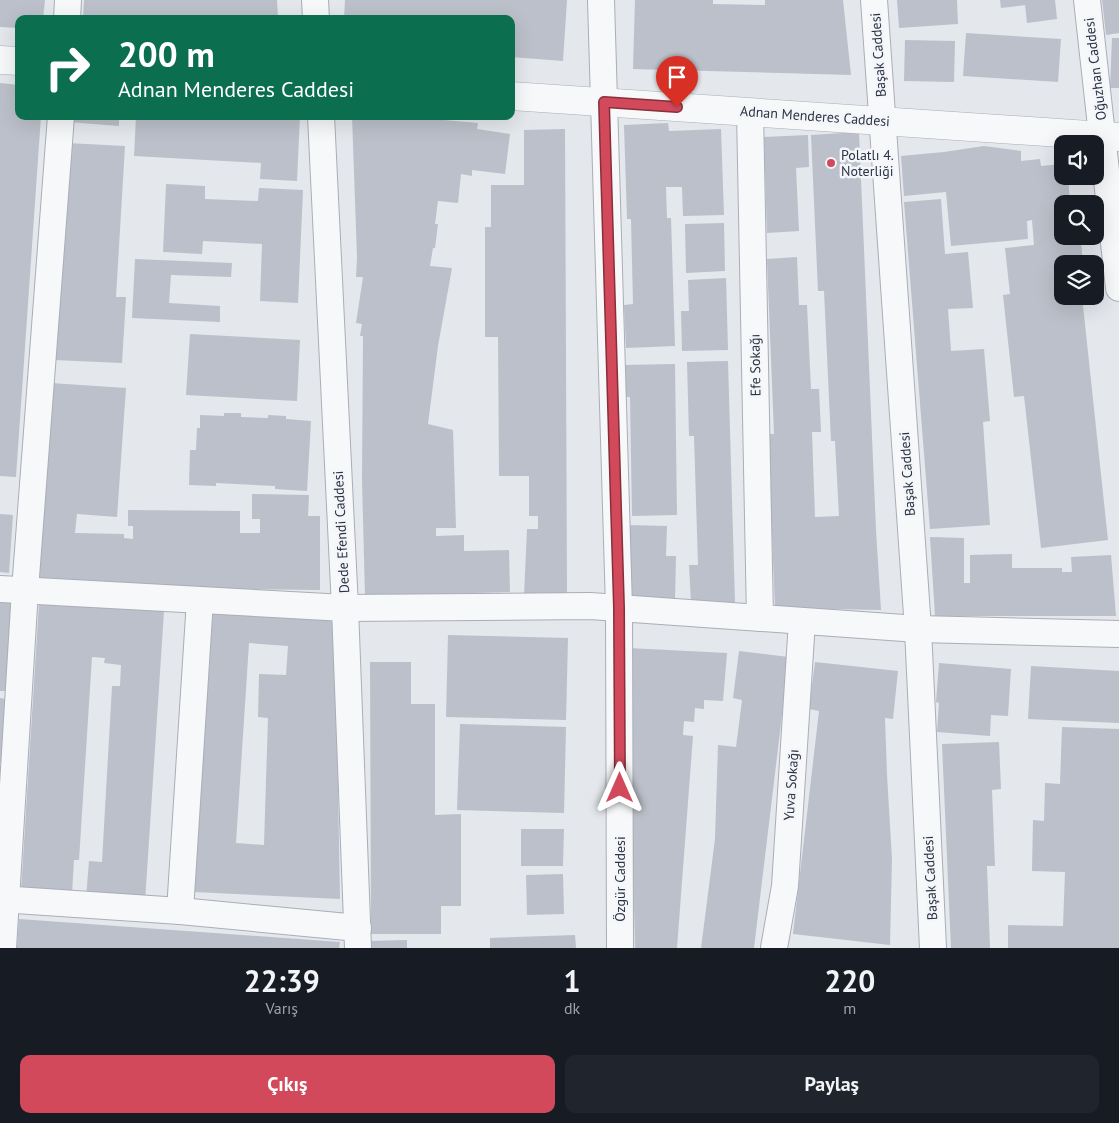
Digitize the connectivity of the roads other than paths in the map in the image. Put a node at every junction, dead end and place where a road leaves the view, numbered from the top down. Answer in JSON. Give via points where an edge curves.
{"nodes":[{"id":1,"x":68,"y":0,"type":"edge"},
{"id":2,"x":315,"y":0,"type":"edge"},
{"id":3,"x":600,"y":0,"type":"edge"},
{"id":4,"x":874,"y":0,"type":"edge"},
{"id":5,"x":1087,"y":0,"type":"edge"},
{"id":6,"x":67,"y":15,"type":"edge"},
{"id":7,"x":316,"y":15,"type":"edge"},
{"id":8,"x":0,"y":60,"type":"edge"},
{"id":9,"x":15,"y":61,"type":"edge"},
{"id":10,"x":515,"y":96,"type":"edge"},
{"id":11,"x":604,"y":102,"type":"junction"},
{"id":12,"x":750,"y":112,"type":"junction"},
{"id":13,"x":61,"y":120,"type":"edge"},
{"id":14,"x":321,"y":120,"type":"edge"},
{"id":15,"x":883,"y":121,"type":"junction"},
{"id":16,"x":1111,"y":136,"type":"edge"},
{"id":17,"x":1119,"y":288,"type":"edge"},
{"id":18,"x":13,"y":590,"type":"edge"},
{"id":19,"x":200,"y":600,"type":"junction"},
{"id":20,"x":345,"y":608,"type":"junction"},
{"id":21,"x":619,"y":608,"type":"junction"},
{"id":22,"x":760,"y":618,"type":"junction"},
{"id":23,"x":802,"y":621,"type":"junction"},
{"id":24,"x":918,"y":630,"type":"junction"},
{"id":25,"x":1119,"y":634,"type":"edge"},
{"id":26,"x":3,"y":900,"type":"edge"},
{"id":27,"x":180,"y":911,"type":"junction"},
{"id":28,"x":358,"y":938,"type":"edge"},
{"id":29,"x":3,"y":948,"type":"edge"},
{"id":30,"x":620,"y":948,"type":"edge"},
{"id":31,"x":774,"y":948,"type":"edge"},
{"id":32,"x":933,"y":948,"type":"edge"}],
"edges":[{"from":1,"to":6,"type":"street"},
{"from":2,"to":7,"type":"street"},
{"from":3,"to":11,"type":"street","name":"Özgür Caddesi"},
{"from":4,"to":15,"type":"street","name":"Başak Caddesi"},
{"from":5,"to":16,"type":"street","name":"Oğuzhan Caddesi"},
{"from":8,"to":9,"type":"street"},
{"from":10,"to":11,"type":"street","name":"Adnan Menderes Caddesi"},
{"from":11,"to":12,"type":"street","name":"Adnan Menderes Caddesi"},
{"from":11,"to":21,"type":"street","name":"Özgür Caddesi"},
{"from":12,"to":15,"type":"street","name":"Adnan Menderes Caddesi"},
{"from":12,"to":22,"type":"street","name":"Efe Sokağı"},
{"from":13,"to":18,"type":"street"},
{"from":14,"to":20,"type":"street","name":"Dede Efendi Caddesi"},
{"from":15,"to":16,"type":"street","name":"Adnan Menderes Caddesi"},
{"from":15,"to":24,"type":"street","name":"Başak Caddesi"},
{"from":16,"to":17,"type":"street","name":"Oğuzhan Caddesi"},
{"from":18,"to":19,"type":"street"},
{"from":18,"to":26,"type":"street"},
{"from":19,"to":20,"type":"street"},
{"from":19,"to":27,"type":"street"},
{"from":20,"to":21,"type":"street"},
{"from":20,"to":28,"type":"street","name":"Dede Efendi Caddesi"},
{"from":21,"to":22,"type":"street"},
{"from":21,"to":30,"type":"street","name":"Özgür Caddesi"},
{"from":22,"to":23,"type":"street"},
{"from":23,"to":24,"type":"street"},
{"from":23,"to":31,"type":"street","name":"Yuva Sokağı","via":[[785,886]]},
{"from":24,"to":25,"type":"street"},
{"from":24,"to":32,"type":"street","name":"Başak Caddesi"},
{"from":26,"to":27,"type":"street"},
{"from":26,"to":29,"type":"street"},
{"from":27,"to":28,"type":"street"}]}
